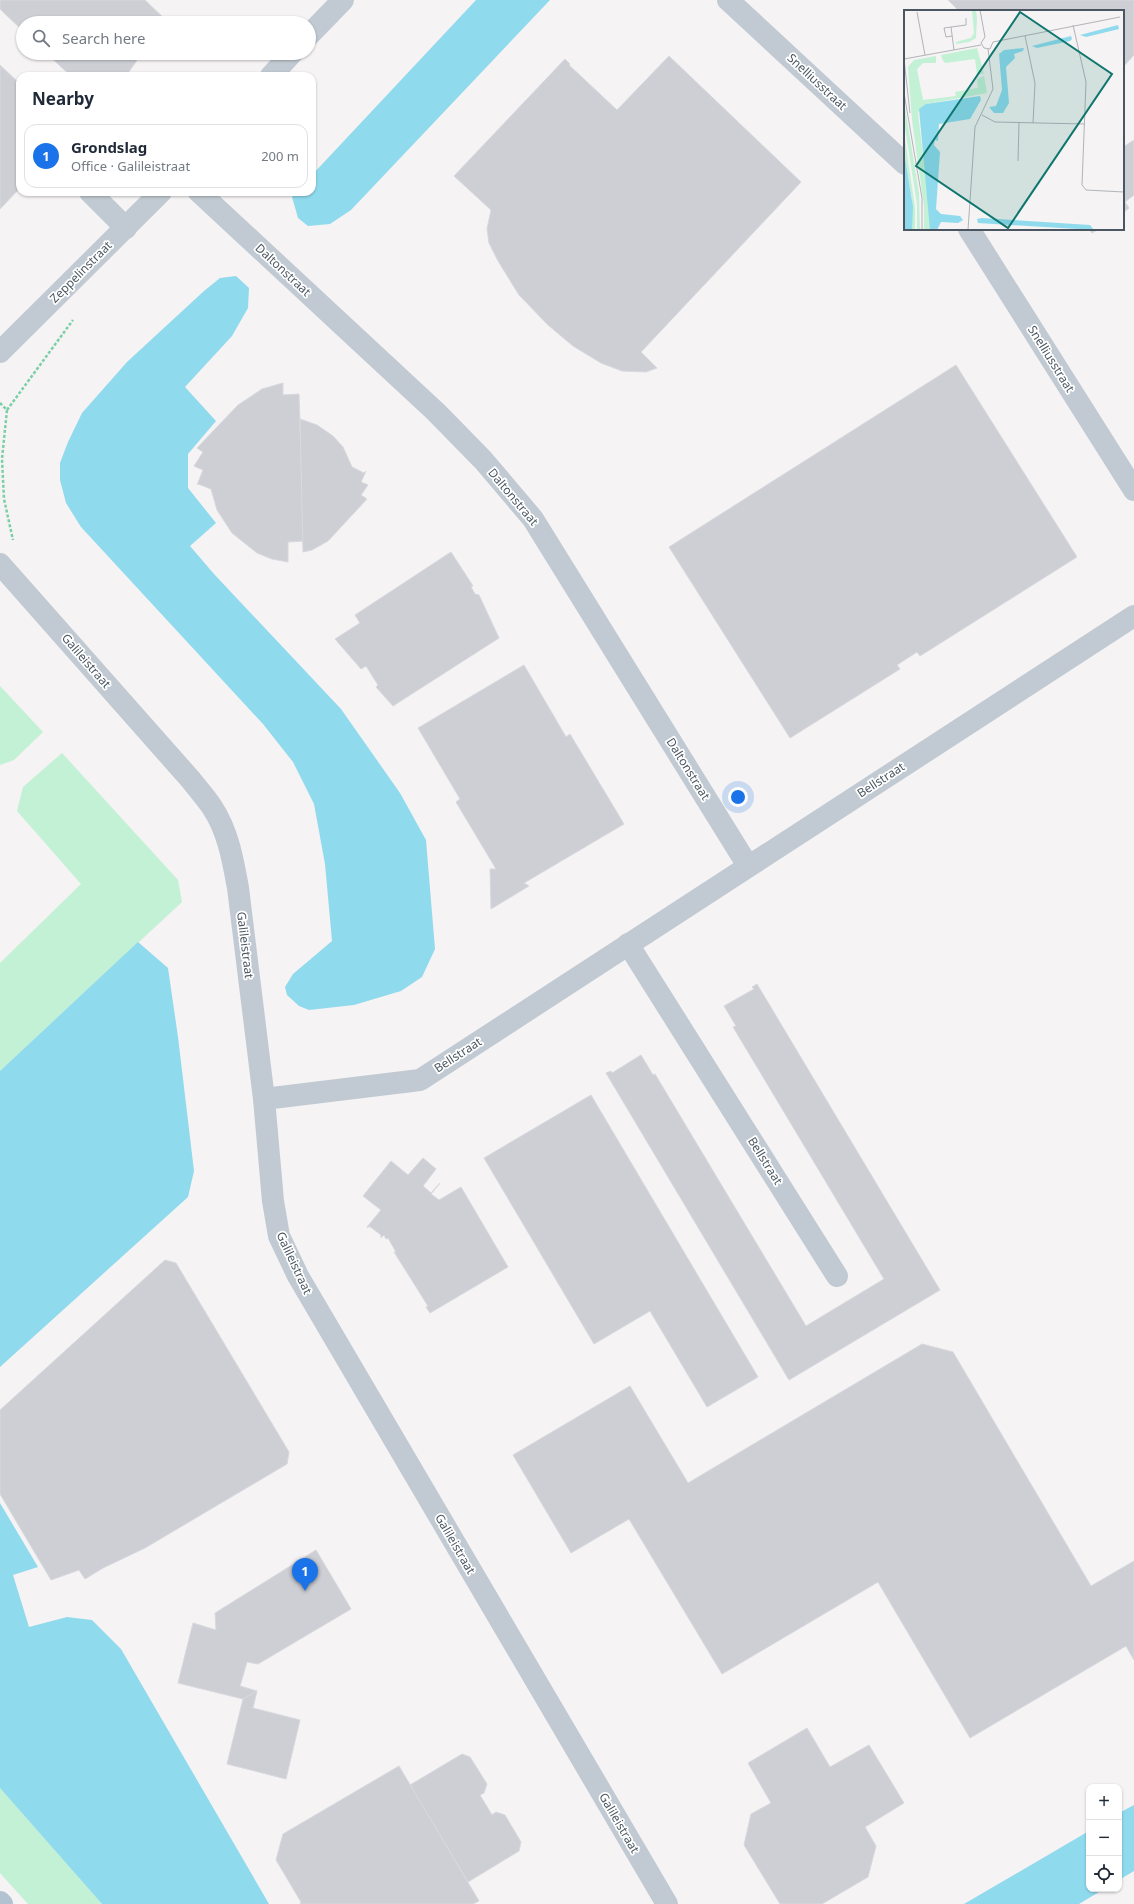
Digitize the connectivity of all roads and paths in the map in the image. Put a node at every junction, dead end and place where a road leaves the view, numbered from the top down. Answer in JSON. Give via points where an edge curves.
{"nodes":[{"id":1,"x":342,"y":0,"type":"edge"},
{"id":2,"x":728,"y":0,"type":"edge"},
{"id":3,"x":316,"y":28,"type":"edge"},
{"id":4,"x":286,"y":60,"type":"edge"},
{"id":5,"x":275,"y":72,"type":"edge"},
{"id":6,"x":904,"y":163,"type":"edge"},
{"id":7,"x":94,"y":196,"type":"edge"},
{"id":8,"x":156,"y":196,"type":"edge"},
{"id":9,"x":203,"y":196,"type":"edge"},
{"id":10,"x":126,"y":228,"type":"junction"},
{"id":11,"x":970,"y":230,"type":"edge"},
{"id":12,"x":0,"y":352,"type":"edge"},
{"id":13,"x":0,"y":403,"type":"edge"},
{"id":14,"x":1134,"y":490,"type":"edge"},
{"id":15,"x":0,"y":502,"type":"edge"},
{"id":16,"x":0,"y":564,"type":"edge"},
{"id":17,"x":1134,"y":616,"type":"edge"},
{"id":18,"x":748,"y":866,"type":"junction"},
{"id":19,"x":628,"y":944,"type":"junction"},
{"id":20,"x":264,"y":1099,"type":"junction"},
{"id":21,"x":837,"y":1276,"type":"dead end"},
{"id":22,"x":667,"y":1904,"type":"edge"}],
"edges":[{"from":1,"to":3,"type":"street"},
{"from":2,"to":6,"type":"street","name":"Snelliusstraat"},
{"from":4,"to":5,"type":"street"},
{"from":7,"to":10,"type":"street"},
{"from":8,"to":10,"type":"street","name":"Zeppelinstraat"},
{"from":9,"to":18,"type":"street","name":"Daltonstraat","via":[[436,412],[483,460],[534,519]]},
{"from":10,"to":12,"type":"street","name":"Zeppelinstraat"},
{"from":11,"to":14,"type":"street","name":"Snelliusstraat"},
{"from":13,"to":15,"type":"path","via":[[7,410],[2,459],[4,499]]},
{"from":16,"to":20,"type":"street","name":"Galileistraat","via":[[191,780],[213,808],[225,832],[233,858]]},
{"from":17,"to":18,"type":"street","name":"Bellstraat"},
{"from":18,"to":19,"type":"street","name":"Bellstraat"},
{"from":19,"to":20,"type":"street","name":"Bellstraat","via":[[420,1080]]},
{"from":19,"to":21,"type":"street","name":"Bellstraat"},
{"from":20,"to":22,"type":"street","name":"Galileistraat","via":[[279,1236],[298,1276]]}]}
